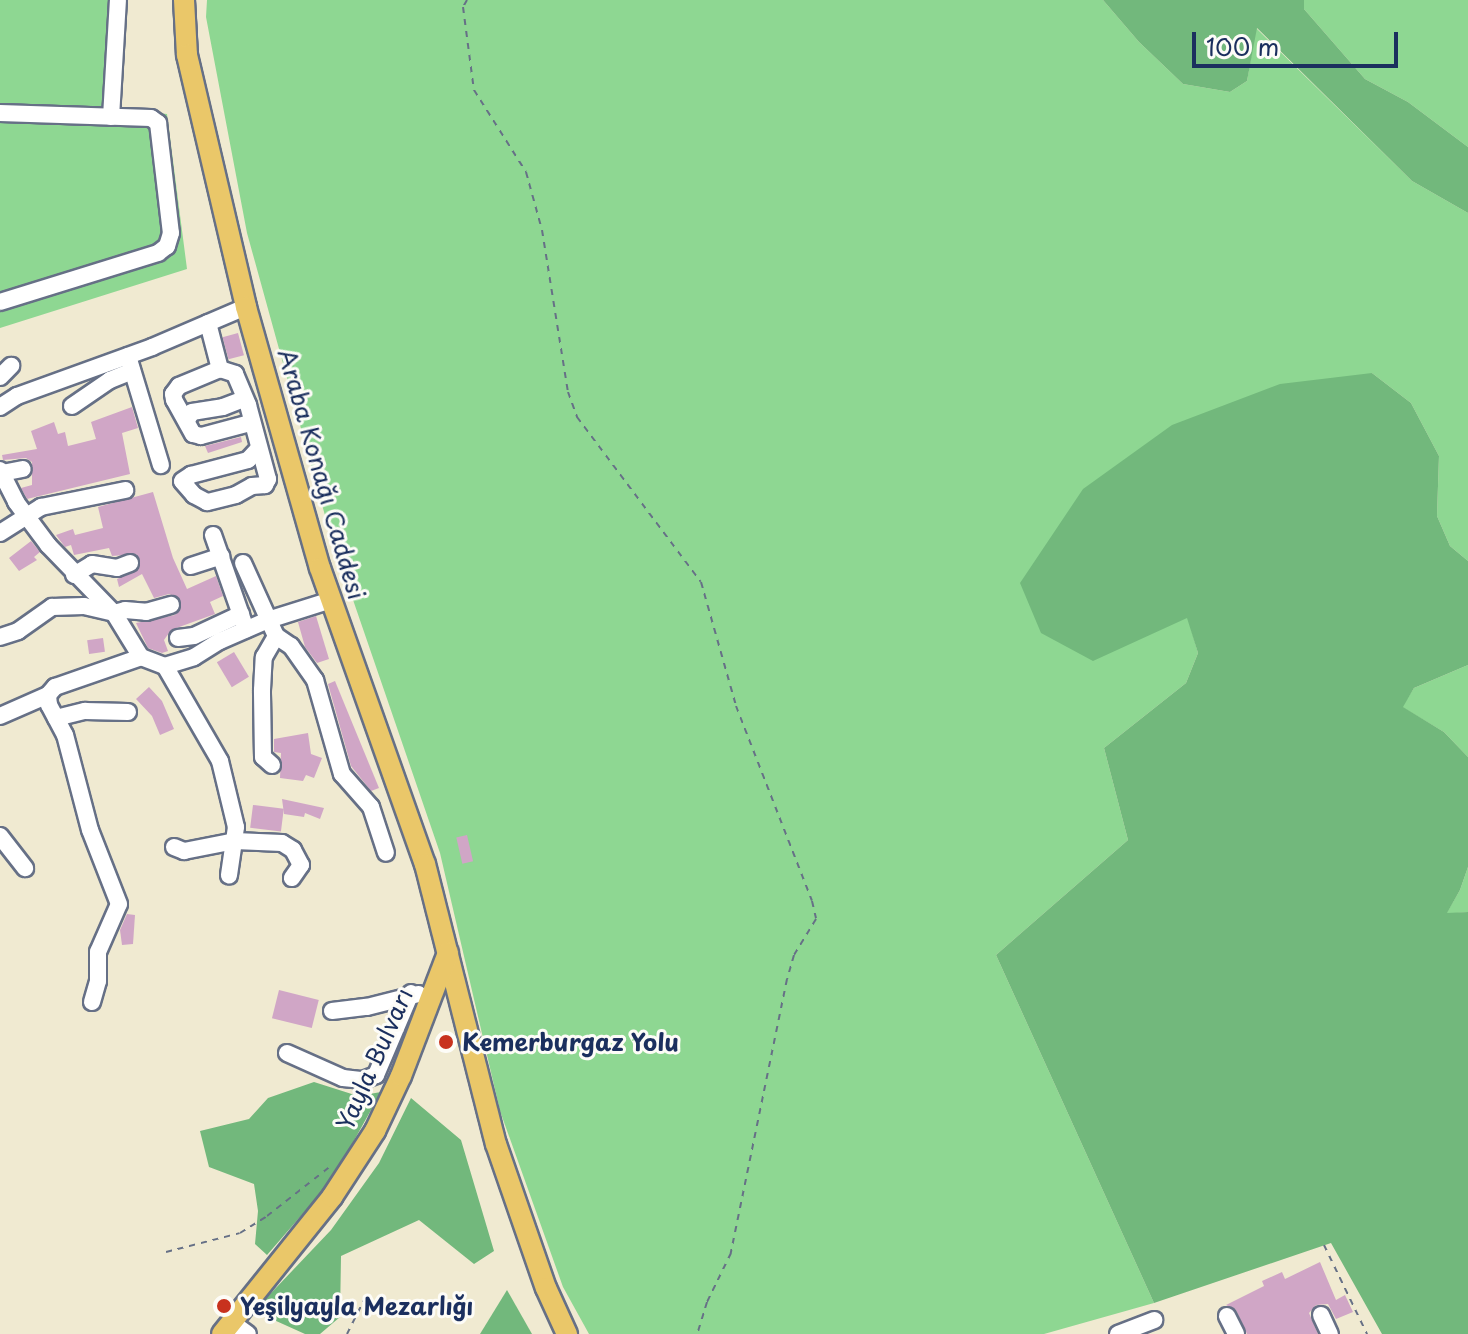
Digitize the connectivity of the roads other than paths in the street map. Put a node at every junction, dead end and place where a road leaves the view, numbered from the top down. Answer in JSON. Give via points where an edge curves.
{"nodes":[{"id":1,"x":118,"y":0,"type":"edge"},
{"id":2,"x":184,"y":0,"type":"edge"},
{"id":3,"x":0,"y":113,"type":"edge"},
{"id":4,"x":111,"y":117,"type":"junction"},
{"id":5,"x":0,"y":302,"type":"edge"},
{"id":6,"x":246,"y":307,"type":"junction"},
{"id":7,"x":208,"y":323,"type":"junction"},
{"id":8,"x":130,"y":363,"type":"junction"},
{"id":9,"x":218,"y":363,"type":"junction"},
{"id":10,"x":182,"y":371,"type":"dead end"},
{"id":11,"x":244,"y":399,"type":"junction"},
{"id":12,"x":72,"y":406,"type":"dead end"},
{"id":13,"x":0,"y":407,"type":"edge"},
{"id":14,"x":187,"y":420,"type":"junction"},
{"id":15,"x":250,"y":423,"type":"junction"},
{"id":16,"x":259,"y":448,"type":"junction"},
{"id":17,"x":161,"y":465,"type":"dead end"},
{"id":18,"x":23,"y":469,"type":"dead end"},
{"id":19,"x":1,"y":471,"type":"edge"},
{"id":20,"x":125,"y":490,"type":"dead end"},
{"id":21,"x":25,"y":515,"type":"junction"},
{"id":22,"x":0,"y":533,"type":"edge"},
{"id":23,"x":213,"y":535,"type":"dead end"},
{"id":24,"x":221,"y":556,"type":"junction"},
{"id":25,"x":130,"y":563,"type":"dead end"},
{"id":26,"x":243,"y":563,"type":"dead end"},
{"id":27,"x":191,"y":566,"type":"dead end"},
{"id":28,"x":74,"y":575,"type":"junction"},
{"id":29,"x":331,"y":600,"type":"junction"},
{"id":30,"x":171,"y":605,"type":"dead end"},
{"id":31,"x":114,"y":613,"type":"junction"},
{"id":32,"x":268,"y":620,"type":"junction"},
{"id":33,"x":244,"y":622,"type":"junction"},
{"id":34,"x":276,"y":636,"type":"junction"},
{"id":35,"x":0,"y":637,"type":"edge"},
{"id":36,"x":178,"y":638,"type":"dead end"},
{"id":37,"x":141,"y":657,"type":"junction"},
{"id":38,"x":165,"y":666,"type":"junction"},
{"id":39,"x":48,"y":695,"type":"junction"},
{"id":40,"x":128,"y":712,"type":"dead end"},
{"id":41,"x":0,"y":716,"type":"edge"},
{"id":42,"x":56,"y":718,"type":"junction"},
{"id":43,"x":272,"y":765,"type":"dead end"},
{"id":44,"x":0,"y":836,"type":"edge"},
{"id":45,"x":235,"y":841,"type":"junction"},
{"id":46,"x":174,"y":847,"type":"dead end"},
{"id":47,"x":386,"y":853,"type":"dead end"},
{"id":48,"x":25,"y":868,"type":"dead end"},
{"id":49,"x":229,"y":875,"type":"dead end"},
{"id":50,"x":292,"y":878,"type":"dead end"},
{"id":51,"x":448,"y":953,"type":"junction"},
{"id":52,"x":421,"y":994,"type":"junction"},
{"id":53,"x":92,"y":1002,"type":"dead end"},
{"id":54,"x":332,"y":1011,"type":"dead end"},
{"id":55,"x":287,"y":1053,"type":"dead end"},
{"id":56,"x":1321,"y":1315,"type":"dead end"},
{"id":57,"x":1227,"y":1316,"type":"dead end"},
{"id":58,"x":1154,"y":1320,"type":"dead end"},
{"id":59,"x":226,"y":1327,"type":"edge"},
{"id":60,"x":248,"y":1334,"type":"edge"},
{"id":61,"x":567,"y":1334,"type":"edge"},
{"id":62,"x":1118,"y":1334,"type":"edge"},
{"id":63,"x":1236,"y":1334,"type":"edge"},
{"id":64,"x":1330,"y":1334,"type":"edge"}],
"edges":[{"from":1,"to":4,"type":"street"},
{"from":2,"to":6,"type":"main road","name":"Araba Konağı Caddesi","via":[[187,55]]},
{"from":3,"to":4,"type":"street"},
{"from":4,"to":5,"type":"street","via":[[151,118],[158,123],[171,233],[167,246]]},
{"from":6,"to":7,"type":"street"},
{"from":6,"to":29,"type":"main road","name":"Araba Konağı Caddesi"},
{"from":7,"to":8,"type":"street"},
{"from":7,"to":9,"type":"street"},
{"from":8,"to":12,"type":"street"},
{"from":8,"to":13,"type":"street","via":[[17,396]]},
{"from":8,"to":17,"type":"street"},
{"from":9,"to":10,"type":"street"},
{"from":9,"to":11,"type":"street","via":[[235,374]]},
{"from":9,"to":14,"type":"street","via":[[175,391],[174,400]]},
{"from":11,"to":14,"type":"street","via":[[192,412]]},
{"from":11,"to":15,"type":"street"},
{"from":14,"to":15,"type":"street","via":[[193,434],[201,436]]},
{"from":15,"to":16,"type":"street"},
{"from":16,"to":16,"type":"street","via":[[265,485],[207,502],[182,481],[248,460]]},
{"from":18,"to":19,"type":"street"},
{"from":19,"to":21,"type":"street"},
{"from":20,"to":21,"type":"street"},
{"from":21,"to":22,"type":"street"},
{"from":21,"to":28,"type":"street"},
{"from":23,"to":24,"type":"street"},
{"from":24,"to":27,"type":"street"},
{"from":24,"to":33,"type":"street"},
{"from":25,"to":28,"type":"street","via":[[117,568],[92,564]]},
{"from":26,"to":32,"type":"street"},
{"from":28,"to":31,"type":"street"},
{"from":29,"to":32,"type":"street"},
{"from":29,"to":51,"type":"main road","name":"Araba Konağı Caddesi","via":[[425,864]]},
{"from":30,"to":31,"type":"street"},
{"from":31,"to":35,"type":"street","via":[[84,606],[52,607]]},
{"from":31,"to":37,"type":"street"},
{"from":32,"to":33,"type":"street"},
{"from":32,"to":34,"type":"street"},
{"from":33,"to":36,"type":"street"},
{"from":33,"to":38,"type":"street","via":[[194,657]]},
{"from":34,"to":43,"type":"street","via":[[255,690],[263,757]]},
{"from":34,"to":47,"type":"street","via":[[291,646],[315,680],[342,774],[371,807]]},
{"from":37,"to":38,"type":"street"},
{"from":37,"to":39,"type":"street","via":[[70,681]]},
{"from":38,"to":45,"type":"street","via":[[220,761]]},
{"from":39,"to":41,"type":"street"},
{"from":39,"to":42,"type":"street"},
{"from":40,"to":42,"type":"street","via":[[85,711]]},
{"from":42,"to":53,"type":"street","via":[[119,904],[98,952]]},
{"from":44,"to":48,"type":"street"},
{"from":45,"to":46,"type":"street","via":[[184,851]]},
{"from":45,"to":49,"type":"street"},
{"from":45,"to":50,"type":"street","via":[[282,843],[293,850],[301,865]]},
{"from":51,"to":52,"type":"main road","name":"Yayla Bulvarı"},
{"from":51,"to":61,"type":"main road","name":"Araba Konağı Caddesi","via":[[496,1144]]},
{"from":52,"to":54,"type":"street"},
{"from":52,"to":55,"type":"street","via":[[376,1075],[343,1078]]},
{"from":52,"to":59,"type":"main road","name":"Yayla Bulvarı","via":[[401,1076],[375,1131],[332,1197]]},
{"from":56,"to":64,"type":"street"},
{"from":57,"to":63,"type":"street"},
{"from":58,"to":62,"type":"street"},
{"from":59,"to":60,"type":"street"}]}
